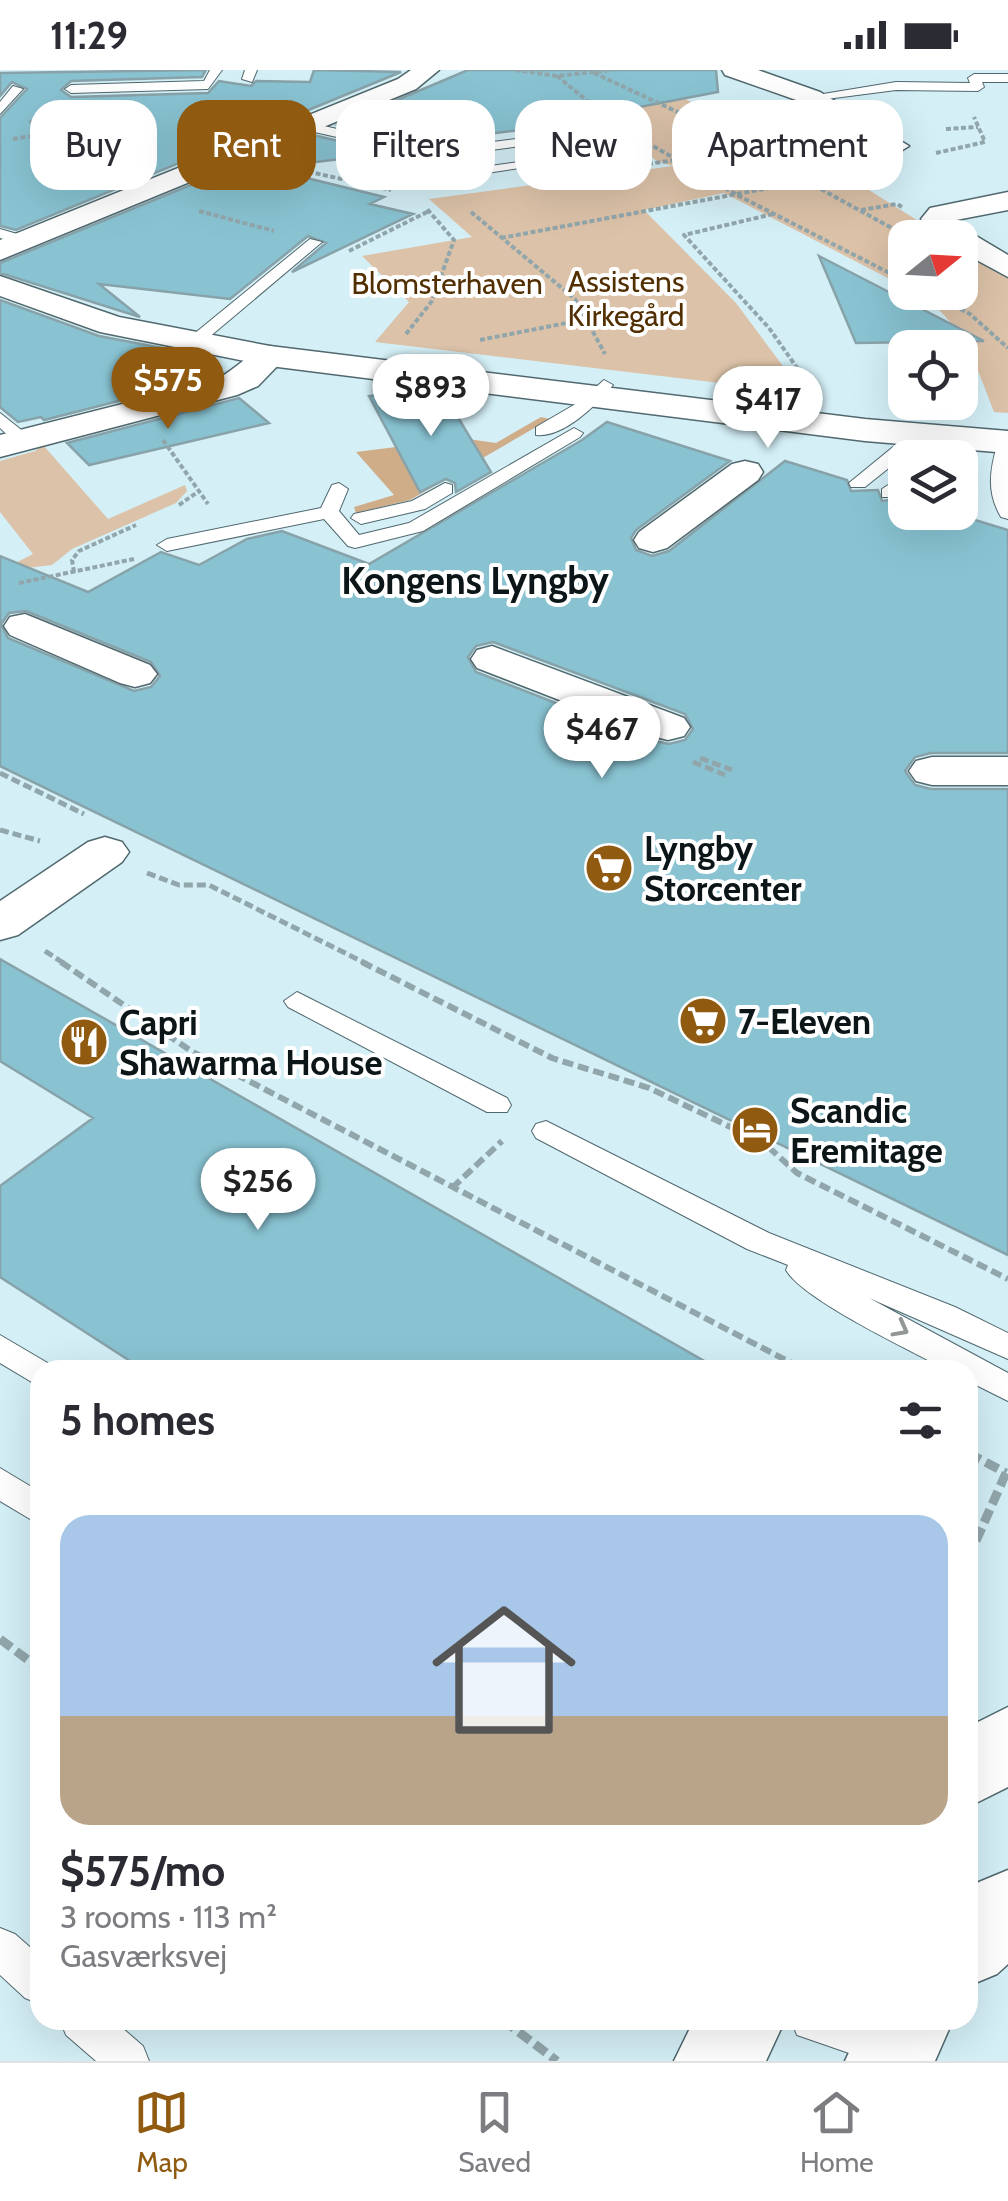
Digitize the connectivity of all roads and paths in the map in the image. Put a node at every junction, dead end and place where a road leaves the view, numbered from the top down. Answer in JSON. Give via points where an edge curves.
{"nodes":[{"id":1,"x":216,"y":70,"type":"edge"},
{"id":2,"x":427,"y":70,"type":"edge"},
{"id":3,"x":516,"y":70,"type":"edge"},
{"id":4,"x":612,"y":70,"type":"edge"},
{"id":5,"x":734,"y":70,"type":"edge"},
{"id":6,"x":594,"y":74,"type":"junction"},
{"id":7,"x":558,"y":76,"type":"junction"},
{"id":8,"x":1008,"y":78,"type":"edge"},
{"id":9,"x":70,"y":89,"type":"dead end"},
{"id":10,"x":811,"y":97,"type":"junction"},
{"id":11,"x":587,"y":100,"type":"edge"},
{"id":12,"x":816,"y":100,"type":"edge"},
{"id":13,"x":672,"y":110,"type":"edge"},
{"id":14,"x":316,"y":122,"type":"edge"},
{"id":15,"x":978,"y":127,"type":"dead end"},
{"id":16,"x":946,"y":129,"type":"dead end"},
{"id":17,"x":30,"y":137,"type":"edge"},
{"id":18,"x":0,"y":142,"type":"edge"},
{"id":19,"x":495,"y":145,"type":"edge"},
{"id":20,"x":652,"y":145,"type":"edge"},
{"id":21,"x":495,"y":169,"type":"edge"},
{"id":22,"x":316,"y":173,"type":"edge"},
{"id":23,"x":177,"y":176,"type":"edge"},
{"id":24,"x":768,"y":190,"type":"edge"},
{"id":25,"x":822,"y":190,"type":"edge"},
{"id":26,"x":396,"y":192,"type":"dead end"},
{"id":27,"x":739,"y":196,"type":"junction"},
{"id":28,"x":1008,"y":202,"type":"edge"},
{"id":29,"x":421,"y":203,"type":"dead end"},
{"id":30,"x":471,"y":212,"type":"dead end"},
{"id":31,"x":774,"y":214,"type":"junction"},
{"id":32,"x":936,"y":220,"type":"edge"},
{"id":33,"x":888,"y":226,"type":"edge"},
{"id":34,"x":501,"y":238,"type":"junction"},
{"id":35,"x":9,"y":242,"type":"edge"},
{"id":36,"x":315,"y":242,"type":"dead end"},
{"id":37,"x":978,"y":250,"type":"edge"},
{"id":38,"x":1008,"y":268,"type":"edge"},
{"id":39,"x":888,"y":272,"type":"edge"},
{"id":40,"x":0,"y":285,"type":"edge"},
{"id":41,"x":227,"y":291,"type":"dead end"},
{"id":42,"x":962,"y":310,"type":"edge"},
{"id":43,"x":587,"y":320,"type":"junction"},
{"id":44,"x":185,"y":340,"type":"junction"},
{"id":45,"x":233,"y":347,"type":"junction"},
{"id":46,"x":1008,"y":348,"type":"edge"},
{"id":47,"x":270,"y":356,"type":"junction"},
{"id":48,"x":370,"y":357,"type":"junction"},
{"id":49,"x":429,"y":364,"type":"junction"},
{"id":50,"x":602,"y":378,"type":"junction"},
{"id":51,"x":814,"y":391,"type":"dead end"},
{"id":52,"x":135,"y":410,"type":"junction"},
{"id":53,"x":574,"y":433,"type":"dead end"},
{"id":54,"x":8,"y":434,"type":"edge"},
{"id":55,"x":923,"y":440,"type":"edge"},
{"id":56,"x":1007,"y":442,"type":"edge"},
{"id":57,"x":978,"y":444,"type":"edge"},
{"id":58,"x":888,"y":460,"type":"edge"},
{"id":59,"x":745,"y":472,"type":"dead end"},
{"id":60,"x":858,"y":483,"type":"dead end"},
{"id":61,"x":340,"y":489,"type":"dead end"},
{"id":62,"x":198,"y":491,"type":"junction"},
{"id":63,"x":172,"y":508,"type":"dead end"},
{"id":64,"x":330,"y":512,"type":"junction"},
{"id":65,"x":1008,"y":513,"type":"edge"},
{"id":66,"x":361,"y":518,"type":"dead end"},
{"id":67,"x":140,"y":523,"type":"dead end"},
{"id":68,"x":228,"y":532,"type":"junction"},
{"id":69,"x":653,"y":540,"type":"dead end"},
{"id":70,"x":166,"y":545,"type":"joint"},
{"id":71,"x":74,"y":572,"type":"junction"},
{"id":72,"x":18,"y":583,"type":"dead end"},
{"id":73,"x":26,"y":626,"type":"dead end"},
{"id":74,"x":492,"y":659,"type":"dead end"},
{"id":75,"x":136,"y":674,"type":"dead end"},
{"id":76,"x":668,"y":727,"type":"dead end"},
{"id":77,"x":932,"y":771,"type":"dead end"},
{"id":78,"x":1008,"y":772,"type":"edge"},
{"id":79,"x":0,"y":773,"type":"edge"},
{"id":80,"x":101,"y":837,"type":"junction"},
{"id":81,"x":16,"y":934,"type":"edge"},
{"id":82,"x":297,"y":1001,"type":"dead end"},
{"id":83,"x":498,"y":1106,"type":"dead end"},
{"id":84,"x":546,"y":1131,"type":"dead end"},
{"id":85,"x":480,"y":1160,"type":"dead end"},
{"id":86,"x":452,"y":1188,"type":"junction"},
{"id":87,"x":758,"y":1241,"type":"junction"},
{"id":88,"x":1008,"y":1279,"type":"edge"},
{"id":89,"x":0,"y":1347,"type":"edge"},
{"id":90,"x":1008,"y":1347,"type":"edge"},
{"id":91,"x":786,"y":1360,"type":"edge"},
{"id":92,"x":957,"y":1360,"type":"edge"},
{"id":93,"x":30,"y":1367,"type":"edge"},
{"id":94,"x":978,"y":1372,"type":"edge"},
{"id":95,"x":1008,"y":1388,"type":"edge"},
{"id":96,"x":978,"y":1459,"type":"edge"},
{"id":97,"x":1007,"y":1474,"type":"edge"},
{"id":98,"x":0,"y":1482,"type":"edge"},
{"id":99,"x":30,"y":1504,"type":"edge"},
{"id":100,"x":978,"y":1538,"type":"edge"},
{"id":101,"x":0,"y":1639,"type":"edge"},
{"id":102,"x":30,"y":1662,"type":"edge"},
{"id":103,"x":1008,"y":1742,"type":"edge"},
{"id":104,"x":978,"y":1764,"type":"edge"},
{"id":105,"x":1008,"y":1910,"type":"edge"},
{"id":106,"x":978,"y":1936,"type":"edge"},
{"id":107,"x":0,"y":1948,"type":"edge"},
{"id":108,"x":30,"y":1974,"type":"edge"},
{"id":109,"x":93,"y":2030,"type":"edge"},
{"id":110,"x":516,"y":2030,"type":"edge"},
{"id":111,"x":737,"y":2030,"type":"edge"},
{"id":112,"x":849,"y":2030,"type":"edge"},
{"id":113,"x":898,"y":2043,"type":"edge"},
{"id":114,"x":128,"y":2061,"type":"edge"},
{"id":115,"x":557,"y":2061,"type":"edge"},
{"id":116,"x":717,"y":2061,"type":"edge"}],
"edges":[{"from":1,"to":9,"type":"lane","via":[[208,85]]},
{"from":2,"to":14,"type":"street"},
{"from":3,"to":7,"type":"path"},
{"from":4,"to":6,"type":"path"},
{"from":5,"to":10,"type":"street"},
{"from":6,"to":7,"type":"path"},
{"from":6,"to":13,"type":"path"},
{"from":7,"to":11,"type":"path"},
{"from":8,"to":10,"type":"lane","via":[[974,78],[978,87],[896,86]]},
{"from":10,"to":12,"type":"street"},
{"from":15,"to":16,"type":"path"},
{"from":17,"to":18,"type":"path"},
{"from":19,"to":21,"type":"lane","via":[[578,134],[606,154]]},
{"from":20,"to":27,"type":"path"},
{"from":22,"to":26,"type":"path"},
{"from":23,"to":35,"type":"street"},
{"from":24,"to":27,"type":"path"},
{"from":25,"to":33,"type":"path"},
{"from":27,"to":31,"type":"path"},
{"from":27,"to":34,"type":"path"},
{"from":28,"to":32,"type":"street"},
{"from":29,"to":48,"type":"path","via":[[454,240],[432,301],[398,345]]},
{"from":30,"to":34,"type":"path"},
{"from":31,"to":39,"type":"path"},
{"from":31,"to":51,"type":"path","via":[[684,235],[770,328]]},
{"from":34,"to":43,"type":"path","via":[[575,299]]},
{"from":36,"to":44,"type":"lane"},
{"from":37,"to":38,"type":"street"},
{"from":40,"to":44,"type":"street","via":[[90,319]]},
{"from":41,"to":44,"type":"lane"},
{"from":42,"to":46,"type":"path"},
{"from":43,"to":49,"type":"path","via":[[440,350]]},
{"from":43,"to":50,"type":"path"},
{"from":44,"to":45,"type":"street"},
{"from":45,"to":47,"type":"street"},
{"from":45,"to":48,"type":"street"},
{"from":47,"to":50,"type":"street"},
{"from":47,"to":52,"type":"street","via":[[246,380]]},
{"from":48,"to":49,"type":"street"},
{"from":49,"to":50,"type":"street"},
{"from":50,"to":55,"type":"street","via":[[870,416]]},
{"from":50,"to":66,"type":"lane","via":[[418,505]]},
{"from":52,"to":54,"type":"street"},
{"from":52,"to":62,"type":"path","via":[[157,430]]},
{"from":53,"to":64,"type":"lane","via":[[416,528],[355,542]]},
{"from":56,"to":57,"type":"street"},
{"from":56,"to":65,"type":"lane","via":[[998,478]]},
{"from":58,"to":60,"type":"lane"},
{"from":59,"to":69,"type":"street"},
{"from":61,"to":64,"type":"lane"},
{"from":62,"to":63,"type":"path"},
{"from":62,"to":68,"type":"path"},
{"from":64,"to":68,"type":"lane"},
{"from":67,"to":71,"type":"path","via":[[79,551]]},
{"from":68,"to":70,"type":"lane"},
{"from":70,"to":71,"type":"path","via":[[133,560]]},
{"from":71,"to":72,"type":"path"},
{"from":73,"to":75,"type":"street"},
{"from":74,"to":76,"type":"street"},
{"from":77,"to":78,"type":"street"},
{"from":79,"to":80,"type":"path"},
{"from":80,"to":81,"type":"street"},
{"from":80,"to":88,"type":"path","via":[[179,886],[210,886],[552,1058],[649,1088],[764,1143],[798,1173]]},
{"from":81,"to":86,"type":"path","via":[[191,1050]]},
{"from":82,"to":83,"type":"lane"},
{"from":84,"to":87,"type":"lane"},
{"from":85,"to":86,"type":"path"},
{"from":86,"to":91,"type":"path"},
{"from":87,"to":90,"type":"lane"},
{"from":87,"to":92,"type":"lane","one_way":true,"via":[[832,1292]]},
{"from":89,"to":93,"type":"lane"},
{"from":94,"to":95,"type":"lane","one_way":true},
{"from":96,"to":97,"type":"path"},
{"from":97,"to":100,"type":"path"},
{"from":98,"to":99,"type":"lane"},
{"from":101,"to":102,"type":"path"},
{"from":103,"to":104,"type":"street"},
{"from":105,"to":106,"type":"street"},
{"from":107,"to":108,"type":"lane"},
{"from":109,"to":114,"type":"lane"},
{"from":110,"to":115,"type":"path"},
{"from":111,"to":116,"type":"street"},
{"from":112,"to":113,"type":"lane"}]}
